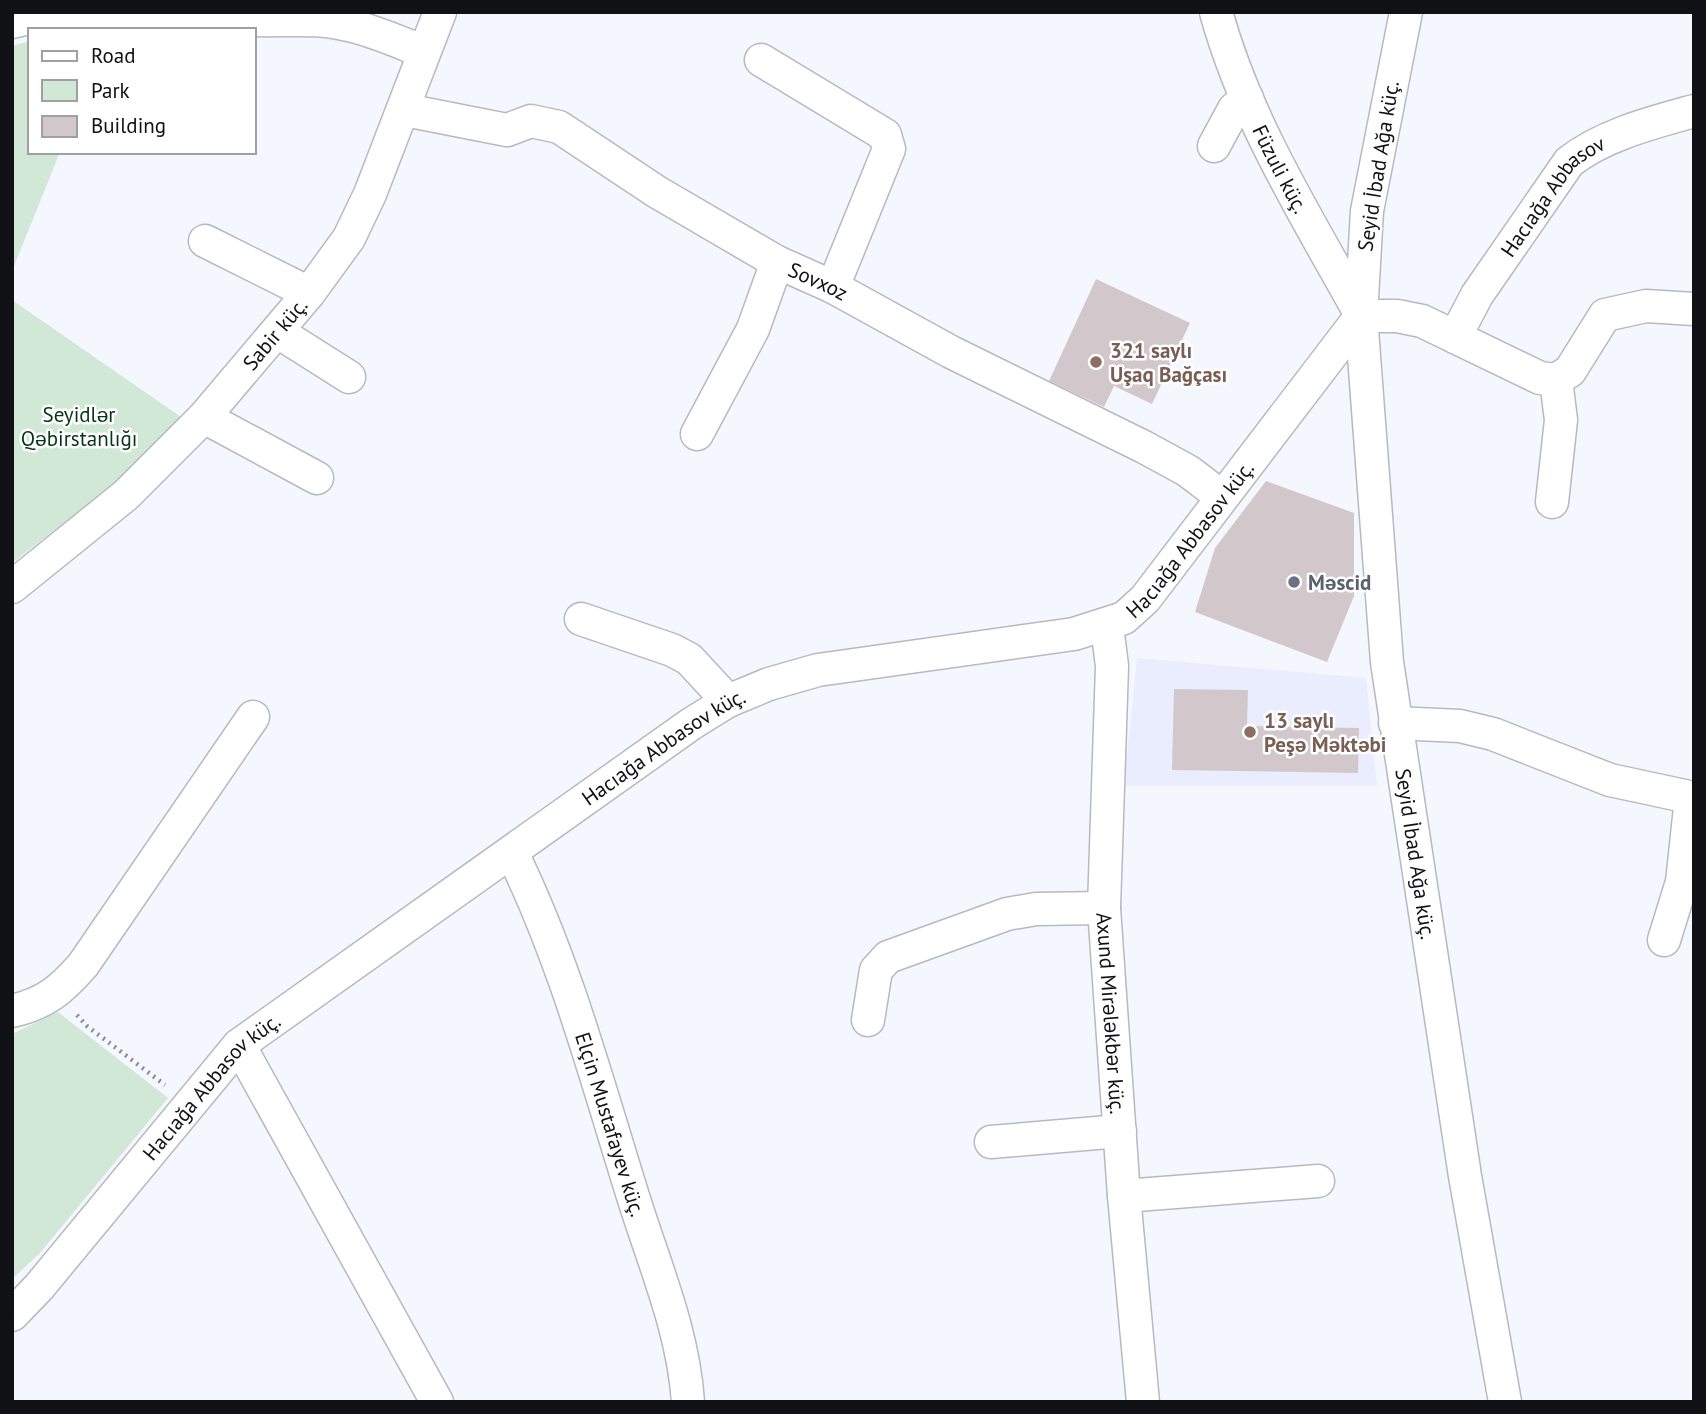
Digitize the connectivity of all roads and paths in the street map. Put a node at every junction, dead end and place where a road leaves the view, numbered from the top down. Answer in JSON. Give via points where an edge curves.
{"nodes":[{"id":1,"x":440,"y":12,"type":"edge"},
{"id":2,"x":1216,"y":12,"type":"edge"},
{"id":3,"x":1406,"y":12,"type":"edge"},
{"id":4,"x":58,"y":13,"type":"edge"},
{"id":5,"x":12,"y":22,"type":"edge"},
{"id":6,"x":228,"y":28,"type":"edge"},
{"id":7,"x":256,"y":32,"type":"edge"},
{"id":8,"x":424,"y":52,"type":"junction"},
{"id":9,"x":761,"y":60,"type":"dead end"},
{"id":10,"x":1247,"y":98,"type":"junction"},
{"id":11,"x":405,"y":110,"type":"junction"},
{"id":12,"x":1694,"y":111,"type":"edge"},
{"id":13,"x":1214,"y":146,"type":"dead end"},
{"id":14,"x":205,"y":241,"type":"dead end"},
{"id":15,"x":777,"y":262,"type":"junction"},
{"id":16,"x":833,"y":287,"type":"junction"},
{"id":17,"x":309,"y":293,"type":"junction"},
{"id":18,"x":1694,"y":309,"type":"edge"},
{"id":19,"x":1361,"y":316,"type":"junction"},
{"id":20,"x":278,"y":332,"type":"junction"},
{"id":21,"x":1455,"y":337,"type":"junction"},
{"id":22,"x":348,"y":377,"type":"dead end"},
{"id":23,"x":1556,"y":380,"type":"junction"},
{"id":24,"x":204,"y":417,"type":"junction"},
{"id":25,"x":697,"y":434,"type":"dead end"},
{"id":26,"x":317,"y":478,"type":"dead end"},
{"id":27,"x":1222,"y":497,"type":"junction"},
{"id":28,"x":1552,"y":502,"type":"dead end"},
{"id":29,"x":12,"y":587,"type":"edge"},
{"id":30,"x":581,"y":619,"type":"dead end"},
{"id":31,"x":1107,"y":626,"type":"junction"},
{"id":32,"x":728,"y":701,"type":"junction"},
{"id":33,"x":253,"y":717,"type":"dead end"},
{"id":34,"x":1395,"y":723,"type":"junction"},
{"id":35,"x":1693,"y":798,"type":"edge"},
{"id":36,"x":512,"y":853,"type":"junction"},
{"id":37,"x":1104,"y":908,"type":"junction"},
{"id":38,"x":1664,"y":940,"type":"dead end"},
{"id":39,"x":61,"y":990,"type":"junction"},
{"id":40,"x":12,"y":1011,"type":"edge"},
{"id":41,"x":868,"y":1020,"type":"dead end"},
{"id":42,"x":239,"y":1045,"type":"junction"},
{"id":43,"x":190,"y":1104,"type":"junction"},
{"id":44,"x":1120,"y":1131,"type":"junction"},
{"id":45,"x":992,"y":1142,"type":"dead end"},
{"id":46,"x":1318,"y":1181,"type":"dead end"},
{"id":47,"x":1124,"y":1196,"type":"junction"},
{"id":48,"x":12,"y":1315,"type":"edge"},
{"id":49,"x":437,"y":1402,"type":"edge"},
{"id":50,"x":688,"y":1402,"type":"edge"},
{"id":51,"x":1143,"y":1402,"type":"edge"},
{"id":52,"x":1504,"y":1402,"type":"edge"}],
"edges":[{"from":1,"to":8,"type":"street","name":"Sabir küç."},
{"from":2,"to":10,"type":"street","name":"Füzuli küç."},
{"from":3,"to":19,"type":"street","name":"Seyid İbad Ağa küç.","via":[[1367,211]]},
{"from":4,"to":5,"type":"street"},
{"from":4,"to":6,"type":"street","via":[[127,13]]},
{"from":7,"to":8,"type":"street","via":[[311,20],[347,24]]},
{"from":8,"to":11,"type":"street","name":"Sabir küç."},
{"from":9,"to":16,"type":"street","via":[[885,135],[889,149]]},
{"from":10,"to":13,"type":"street","via":[[1234,109]]},
{"from":10,"to":19,"type":"street","name":"Füzuli küç.","via":[[1261,134]]},
{"from":11,"to":15,"type":"street","name":"Sovxoz","via":[[507,130],[531,121],[559,127],[657,192]]},
{"from":11,"to":17,"type":"street","name":"Sabir küç.","via":[[349,238]]},
{"from":12,"to":21,"type":"street","name":"Hacıağa Abbasov","via":[[1605,140],[1569,162],[1477,295]]},
{"from":14,"to":17,"type":"street"},
{"from":15,"to":16,"type":"street","name":"Sovxoz"},
{"from":15,"to":25,"type":"street","via":[[753,329]]},
{"from":16,"to":27,"type":"street","name":"Sovxoz","via":[[951,352],[1177,465]]},
{"from":17,"to":20,"type":"street","name":"Sabir küç."},
{"from":18,"to":23,"type":"street","via":[[1646,306],[1605,315],[1570,371]]},
{"from":19,"to":21,"type":"street","via":[[1422,321]]},
{"from":19,"to":27,"type":"street","name":"Hacıağa Abbasov küç."},
{"from":19,"to":34,"type":"street","name":"Seyid İbad Ağa küç."},
{"from":20,"to":22,"type":"street"},
{"from":20,"to":24,"type":"street","name":"Sabir küç."},
{"from":21,"to":23,"type":"street","via":[[1540,378]]},
{"from":23,"to":28,"type":"street","via":[[1561,420]]},
{"from":24,"to":26,"type":"street"},
{"from":24,"to":29,"type":"street","name":"Sabir küç.","via":[[126,495]]},
{"from":27,"to":31,"type":"street","name":"Hacıağa Abbasov küç.","via":[[1145,599]]},
{"from":30,"to":32,"type":"street","via":[[689,659]]},
{"from":31,"to":32,"type":"street","name":"Hacıağa Abbasov küç.","via":[[818,670]]},
{"from":31,"to":37,"type":"street","name":"Axund Mirələkbər küç.","via":[[1112,666]]},
{"from":32,"to":36,"type":"street","name":"Hacıağa Abbasov küç."},
{"from":33,"to":39,"type":"street","via":[[83,965]]},
{"from":34,"to":35,"type":"street","via":[[1460,726],[1493,734],[1610,780]]},
{"from":34,"to":52,"type":"street","name":"Seyid İbad Ağa küç."},
{"from":35,"to":38,"type":"street","via":[[1682,882]]},
{"from":36,"to":42,"type":"street","name":"Hacıağa Abbasov küç."},
{"from":36,"to":50,"type":"street","name":"Elçin Mustafayev küç.","via":[[538,905],[561,970],[679,1334]]},
{"from":37,"to":41,"type":"street","via":[[1007,914],[888,957],[876,970]]},
{"from":37,"to":44,"type":"street","name":"Axund Mirələkbər küç."},
{"from":39,"to":40,"type":"street"},
{"from":39,"to":43,"type":"path","via":[[87,1026]]},
{"from":42,"to":43,"type":"street","name":"Hacıağa Abbasov küç."},
{"from":42,"to":49,"type":"street"},
{"from":43,"to":48,"type":"street","name":"Hacıağa Abbasov küç."},
{"from":44,"to":45,"type":"street"},
{"from":44,"to":47,"type":"street","name":"Axund Mirələkbər küç."},
{"from":46,"to":47,"type":"street"},
{"from":47,"to":51,"type":"street","name":"Axund Mirələkbər küç."}]}
